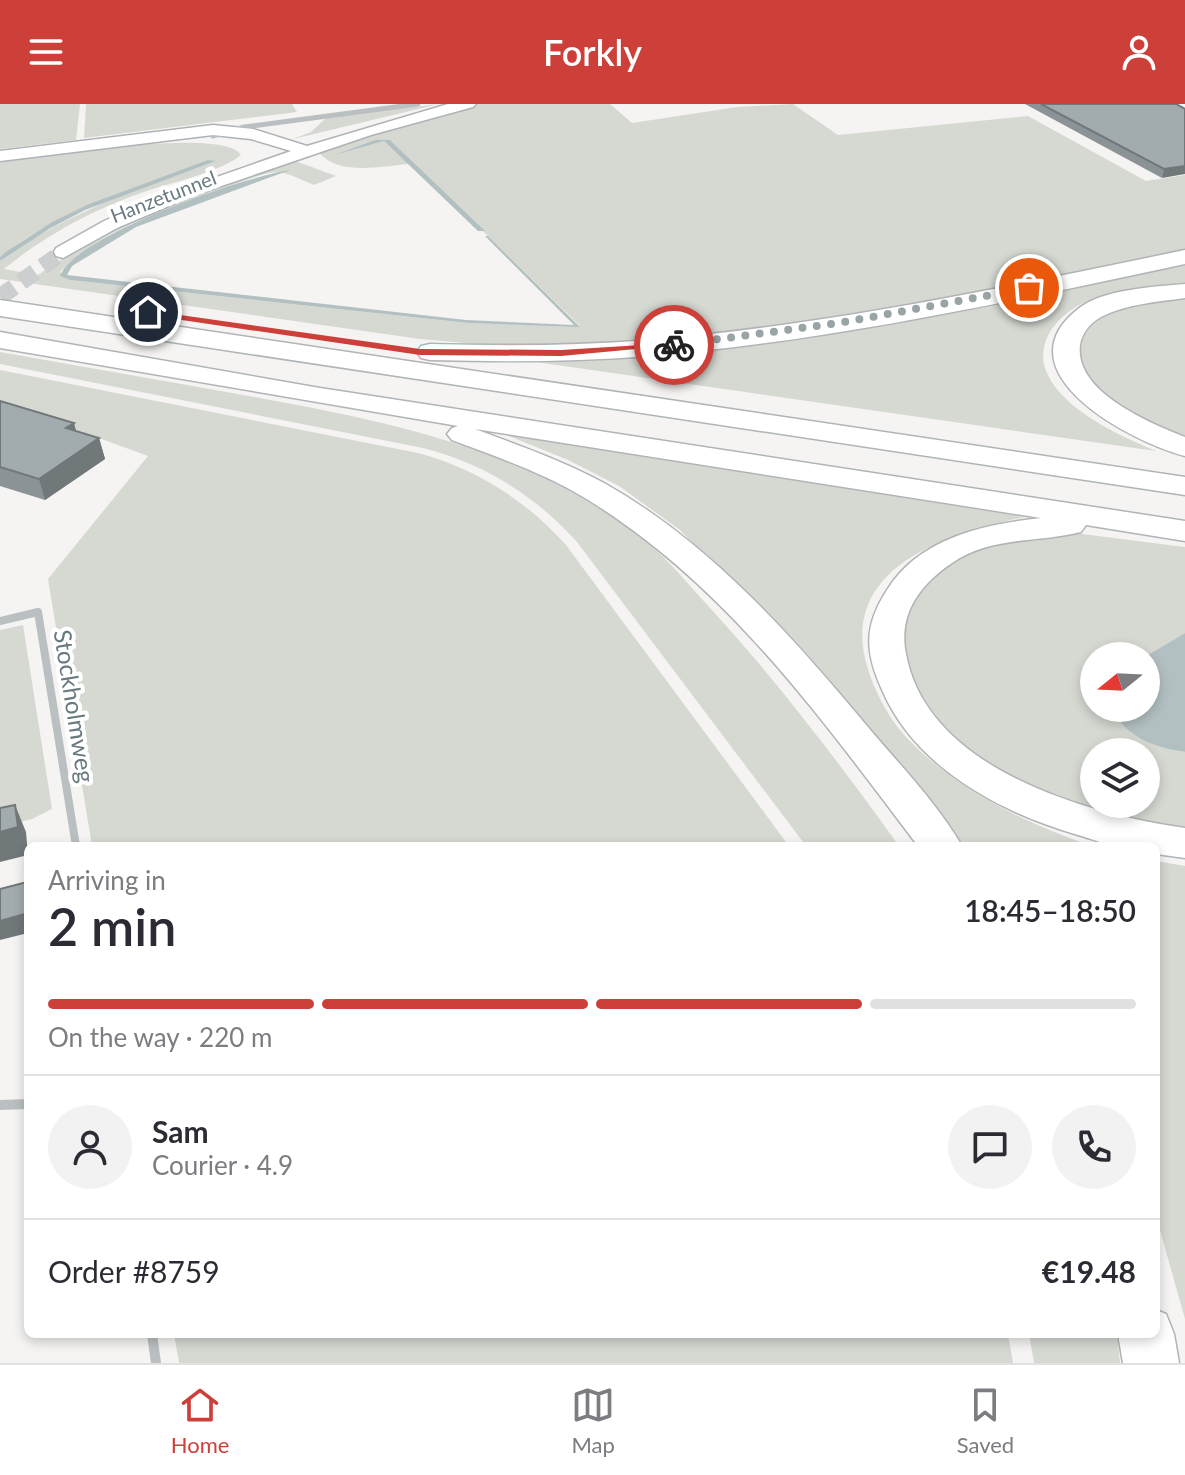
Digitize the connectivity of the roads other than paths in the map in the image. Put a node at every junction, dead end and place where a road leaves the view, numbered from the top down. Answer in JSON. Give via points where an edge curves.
{"nodes":[{"id":1,"x":418,"y":104,"type":"edge"},
{"id":2,"x":450,"y":104,"type":"edge"},
{"id":3,"x":468,"y":104,"type":"edge"},
{"id":4,"x":220,"y":133,"type":"junction"},
{"id":5,"x":293,"y":152,"type":"junction"},
{"id":6,"x":0,"y":156,"type":"edge"},
{"id":7,"x":57,"y":251,"type":"tunnel mouth"},
{"id":8,"x":1185,"y":257,"type":"edge"},
{"id":9,"x":0,"y":290,"type":"edge"},
{"id":10,"x":1185,"y":291,"type":"edge"},
{"id":11,"x":0,"y":308,"type":"edge"},
{"id":12,"x":0,"y":323,"type":"edge"},
{"id":13,"x":0,"y":340,"type":"edge"},
{"id":14,"x":420,"y":352,"type":"junction"},
{"id":15,"x":320,"y":396,"type":"junction"},
{"id":16,"x":1185,"y":447,"type":"edge"},
{"id":17,"x":1185,"y":464,"type":"edge"},
{"id":18,"x":1185,"y":486,"type":"edge"},
{"id":19,"x":1185,"y":504,"type":"edge"},
{"id":20,"x":1185,"y":532,"type":"edge"},
{"id":21,"x":0,"y":621,"type":"edge"},
{"id":22,"x":75,"y":842,"type":"edge"},
{"id":23,"x":938,"y":842,"type":"edge"},
{"id":24,"x":1185,"y":843,"type":"edge"},
{"id":25,"x":24,"y":1104,"type":"edge"},
{"id":26,"x":0,"y":1105,"type":"edge"},
{"id":27,"x":153,"y":1338,"type":"edge"},
{"id":28,"x":1147,"y":1338,"type":"edge"},
{"id":29,"x":156,"y":1363,"type":"edge"},
{"id":30,"x":1151,"y":1363,"type":"edge"}],
"edges":[{"from":1,"to":4,"type":"street"},
{"from":2,"to":5,"type":"main road","via":[[380,120]]},
{"from":3,"to":5,"type":"main road"},
{"from":4,"to":5,"type":"main road"},
{"from":4,"to":6,"type":"main road"},
{"from":5,"to":7,"type":"main road","name":"Hanzetunnel","via":[[126,216]]},
{"from":8,"to":14,"type":"highway","via":[[759,335],[561,353]]},
{"from":9,"to":14,"type":"highway"},
{"from":10,"to":16,"type":"highway","via":[[1110,302],[1083,316],[1063,346],[1069,372],[1094,401],[1137,428]]},
{"from":11,"to":18,"type":"highway"},
{"from":12,"to":19,"type":"highway"},
{"from":13,"to":15,"type":"highway"},
{"from":14,"to":17,"type":"highway"},
{"from":15,"to":20,"type":"highway"},
{"from":15,"to":23,"type":"highway","via":[[441,426],[505,450],[595,491],[640,521],[689,559],[794,665]]},
{"from":20,"to":24,"type":"highway","via":[[1075,524],[974,541],[940,556],[898,595],[887,615],[885,636],[896,689],[936,741],[978,774],[1096,826]]},
{"from":21,"to":22,"type":"street","name":"Stockholmweg","via":[[38,612]]},
{"from":25,"to":26,"type":"street"},
{"from":27,"to":29,"type":"street"},
{"from":28,"to":30,"type":"highway"}]}
